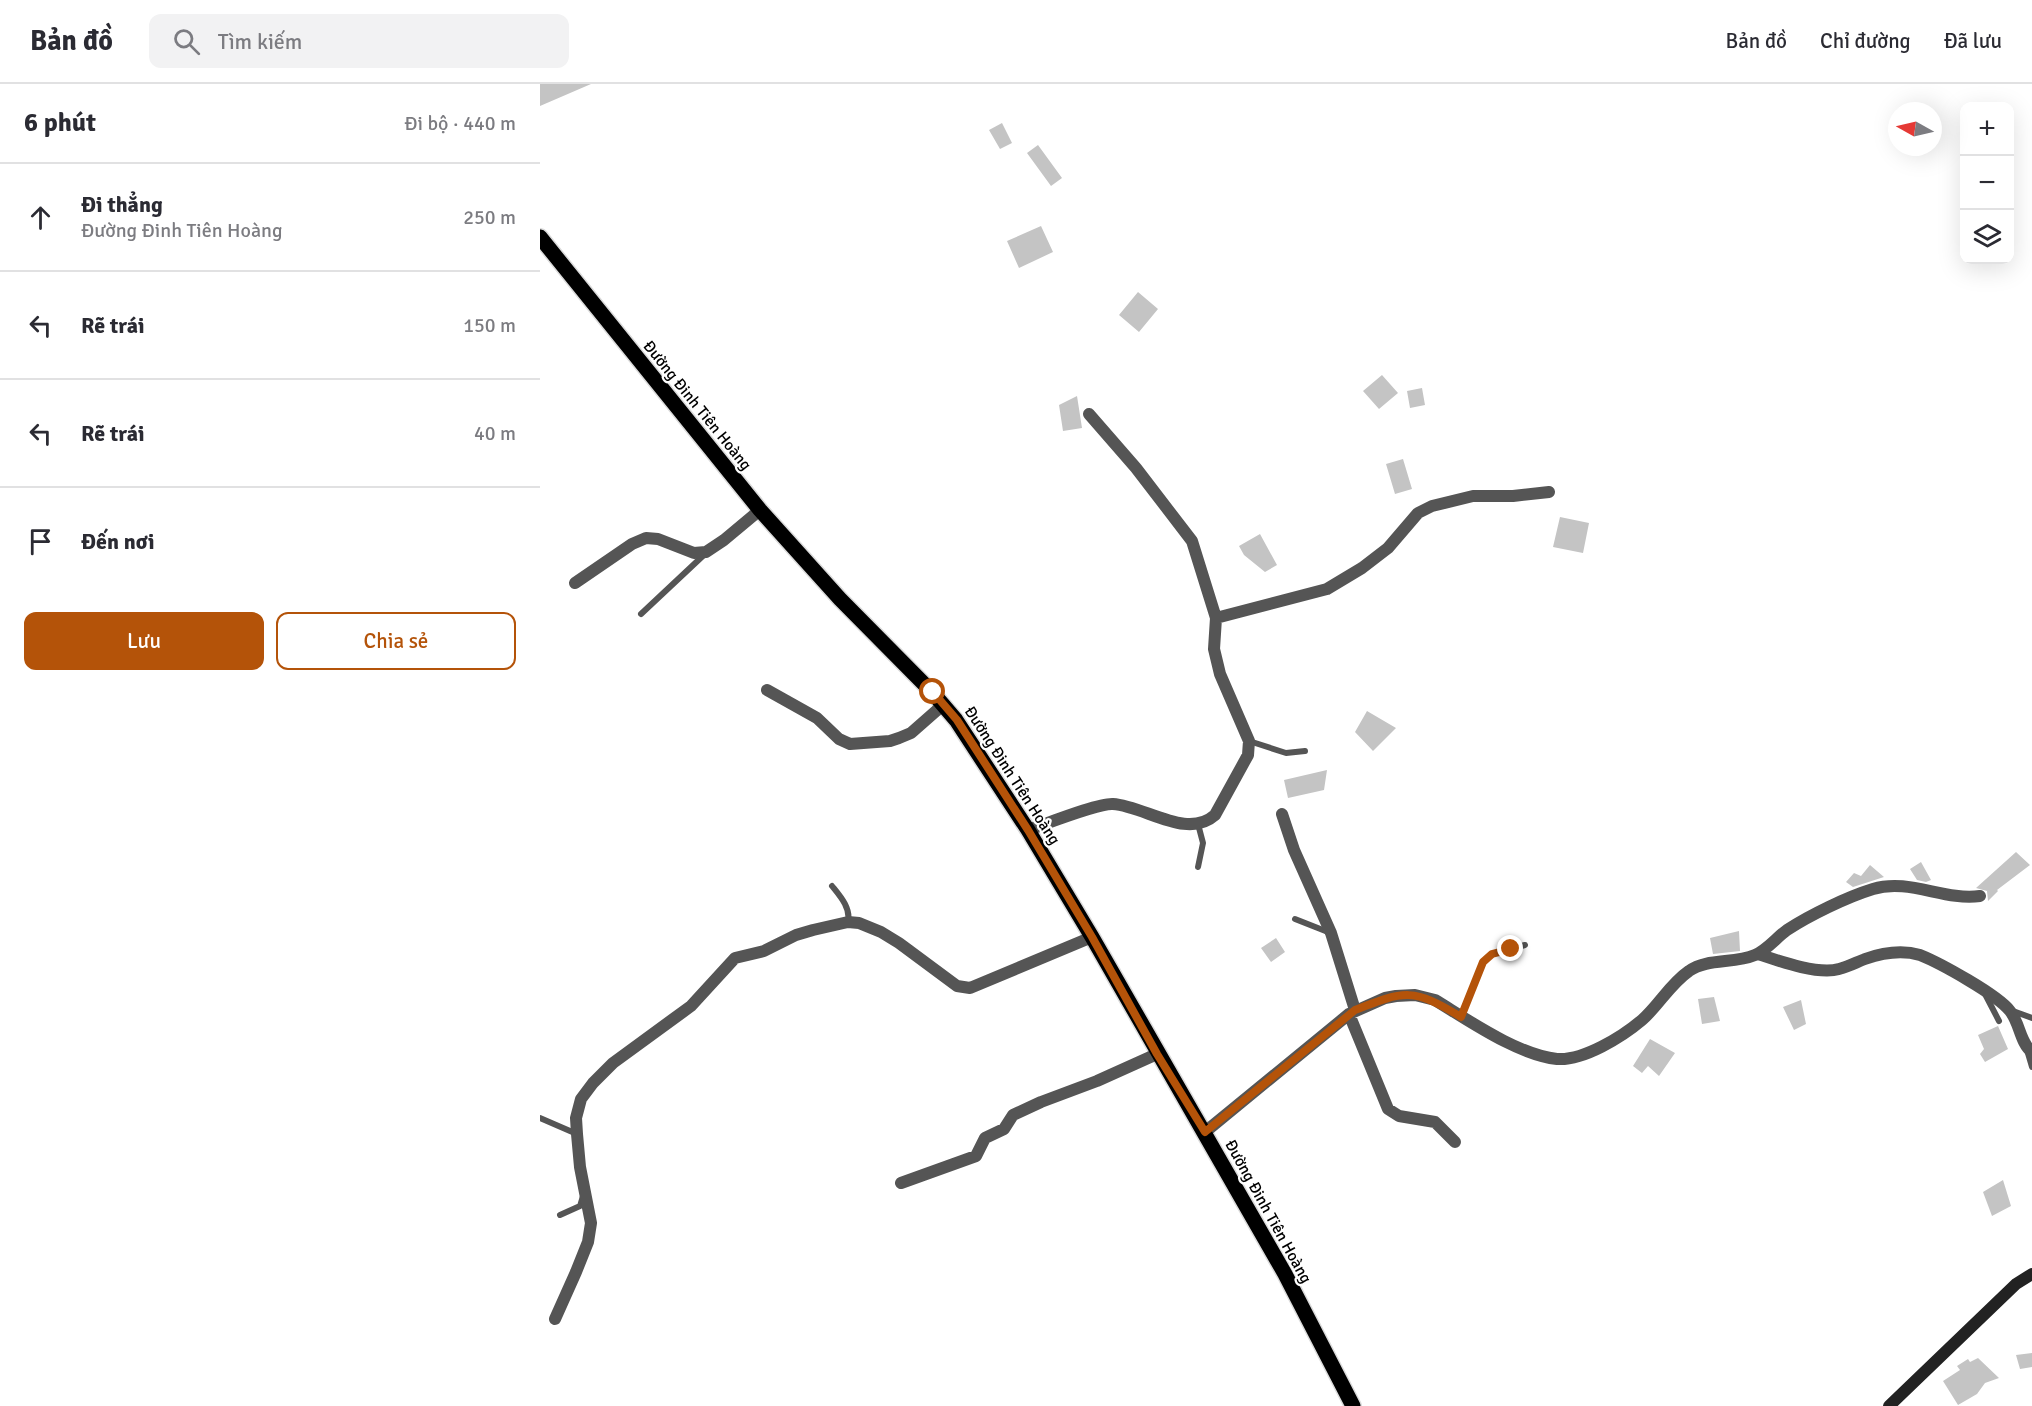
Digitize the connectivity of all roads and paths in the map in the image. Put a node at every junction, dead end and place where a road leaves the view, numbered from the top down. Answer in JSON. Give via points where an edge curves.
{"nodes":[{"id":1,"x":540,"y":237,"type":"edge"},
{"id":2,"x":1089,"y":414,"type":"dead end"},
{"id":3,"x":1549,"y":492,"type":"dead end"},
{"id":4,"x":760,"y":510,"type":"junction"},
{"id":5,"x":706,"y":552,"type":"junction"},
{"id":6,"x":575,"y":584,"type":"dead end"},
{"id":7,"x":641,"y":614,"type":"dead end"},
{"id":8,"x":1216,"y":618,"type":"junction"},
{"id":9,"x":767,"y":690,"type":"dead end"},
{"id":10,"x":944,"y":704,"type":"junction"},
{"id":11,"x":1249,"y":741,"type":"junction"},
{"id":12,"x":1305,"y":751,"type":"dead end"},
{"id":13,"x":1282,"y":814,"type":"dead end"},
{"id":14,"x":1198,"y":824,"type":"junction"},
{"id":15,"x":1028,"y":830,"type":"junction"},
{"id":16,"x":1198,"y":867,"type":"dead end"},
{"id":17,"x":832,"y":886,"type":"dead end"},
{"id":18,"x":1980,"y":896,"type":"dead end"},
{"id":19,"x":1295,"y":919,"type":"dead end"},
{"id":20,"x":848,"y":922,"type":"junction"},
{"id":21,"x":1331,"y":933,"type":"junction"},
{"id":22,"x":1092,"y":937,"type":"junction"},
{"id":23,"x":1525,"y":945,"type":"dead end"},
{"id":24,"x":1758,"y":954,"type":"junction"},
{"id":25,"x":1984,"y":992,"type":"junction"},
{"id":26,"x":2008,"y":1009,"type":"junction"},
{"id":27,"x":1352,"y":1012,"type":"junction"},
{"id":28,"x":1461,"y":1017,"type":"junction"},
{"id":29,"x":2032,"y":1018,"type":"edge"},
{"id":30,"x":1999,"y":1021,"type":"dead end"},
{"id":31,"x":2029,"y":1049,"type":"edge"},
{"id":32,"x":1157,"y":1054,"type":"junction"},
{"id":33,"x":2032,"y":1067,"type":"edge"},
{"id":34,"x":540,"y":1118,"type":"edge"},
{"id":35,"x":1205,"y":1132,"type":"junction"},
{"id":36,"x":577,"y":1134,"type":"junction"},
{"id":37,"x":1455,"y":1142,"type":"dead end"},
{"id":38,"x":901,"y":1183,"type":"dead end"},
{"id":39,"x":585,"y":1189,"type":"junction"},
{"id":40,"x":560,"y":1215,"type":"dead end"},
{"id":41,"x":2032,"y":1274,"type":"edge"},
{"id":42,"x":555,"y":1319,"type":"dead end"},
{"id":43,"x":1353,"y":1406,"type":"edge"},
{"id":44,"x":1889,"y":1406,"type":"edge"}],
"edges":[{"from":1,"to":4,"type":"main road","name":"Đường Đinh Tiên Hoàng"},
{"from":2,"to":8,"type":"street","via":[[1192,542]]},
{"from":3,"to":8,"type":"street","via":[[1473,496],[1432,506],[1418,513],[1388,548],[1327,589]]},
{"from":4,"to":5,"type":"street"},
{"from":4,"to":10,"type":"main road","name":"Đường Đinh Tiên Hoàng","via":[[840,599]]},
{"from":5,"to":6,"type":"street","via":[[694,553],[646,538]]},
{"from":5,"to":7,"type":"lane"},
{"from":8,"to":11,"type":"street","via":[[1214,649],[1220,674]]},
{"from":9,"to":10,"type":"street","via":[[817,718],[838,739],[850,744],[890,741],[911,733]]},
{"from":10,"to":15,"type":"main road","name":"Đường Đinh Tiên Hoàng"},
{"from":11,"to":12,"type":"lane","via":[[1286,753]]},
{"from":11,"to":14,"type":"street","via":[[1248,754],[1215,815]]},
{"from":13,"to":21,"type":"street"},
{"from":14,"to":15,"type":"street","via":[[1167,820],[1111,804]]},
{"from":14,"to":16,"type":"lane","via":[[1203,843]]},
{"from":15,"to":22,"type":"main road","name":"Đường Đinh Tiên Hoàng"},
{"from":17,"to":20,"type":"lane","via":[[848,909]]},
{"from":18,"to":24,"type":"street","via":[[1961,898],[1929,890],[1876,888],[1796,925]]},
{"from":19,"to":21,"type":"lane"},
{"from":20,"to":22,"type":"street","via":[[881,932],[962,988],[979,985]]},
{"from":20,"to":36,"type":"street","via":[[796,935],[764,951],[735,958],[691,1006],[592,1083],[578,1108]]},
{"from":21,"to":27,"type":"street"},
{"from":22,"to":32,"type":"main road","name":"Đường Đinh Tiên Hoàng"},
{"from":23,"to":28,"type":"lane","via":[[1492,954],[1483,962]]},
{"from":24,"to":25,"type":"street","via":[[1830,970],[1874,956],[1912,953],[1930,959]]},
{"from":24,"to":28,"type":"street","via":[[1690,970],[1629,1030],[1572,1057],[1558,1059],[1530,1052]]},
{"from":25,"to":26,"type":"street"},
{"from":25,"to":30,"type":"lane"},
{"from":26,"to":29,"type":"lane"},
{"from":26,"to":31,"type":"street"},
{"from":27,"to":28,"type":"street","via":[[1385,998],[1415,995],[1434,1000]]},
{"from":27,"to":35,"type":"street"},
{"from":27,"to":37,"type":"street","via":[[1388,1109],[1399,1116],[1435,1122]]},
{"from":31,"to":33,"type":"lane"},
{"from":32,"to":35,"type":"main road","name":"Đường Đinh Tiên Hoàng"},
{"from":32,"to":38,"type":"street","via":[[1013,1115],[1004,1129],[985,1138],[976,1156]]},
{"from":34,"to":36,"type":"lane"},
{"from":35,"to":43,"type":"main road","name":"Đường Đinh Tiên Hoàng"},
{"from":36,"to":39,"type":"street"},
{"from":39,"to":40,"type":"lane","via":[[580,1206]]},
{"from":39,"to":42,"type":"street","via":[[590,1231]]},
{"from":41,"to":44,"type":"street","via":[[2016,1284]]}]}
